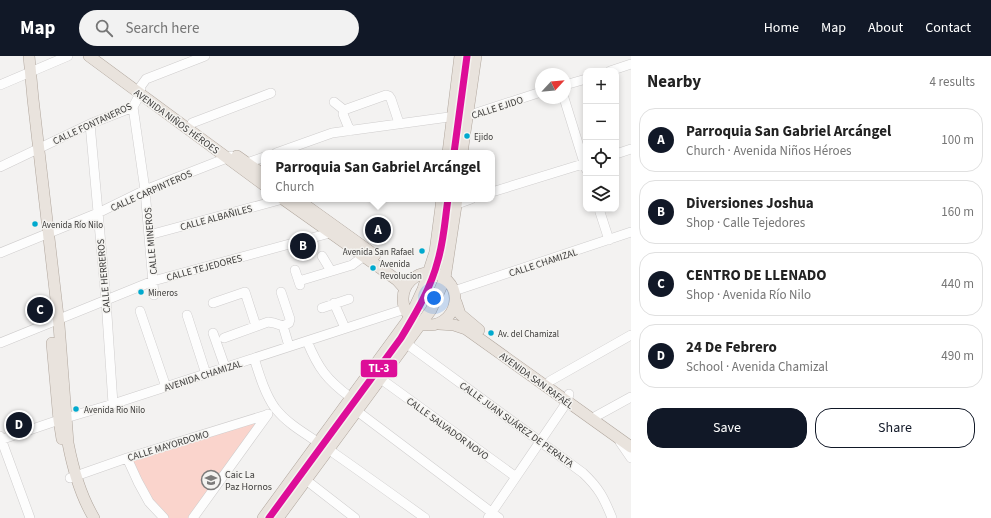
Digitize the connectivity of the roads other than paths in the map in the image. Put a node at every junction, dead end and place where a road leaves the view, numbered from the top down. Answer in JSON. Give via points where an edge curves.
{"nodes":[{"id":1,"x":23,"y":56,"type":"edge"},
{"id":2,"x":30,"y":56,"type":"edge"},
{"id":3,"x":68,"y":56,"type":"edge"},
{"id":4,"x":89,"y":56,"type":"edge"},
{"id":5,"x":98,"y":56,"type":"edge"},
{"id":6,"x":205,"y":56,"type":"edge"},
{"id":7,"x":460,"y":56,"type":"edge"},
{"id":8,"x":476,"y":56,"type":"edge"},
{"id":9,"x":631,"y":64,"type":"edge"},
{"id":10,"x":619,"y":68,"type":"edge"},
{"id":11,"x":28,"y":74,"type":"junction"},
{"id":12,"x":583,"y":79,"type":"edge"},
{"id":13,"x":571,"y":83,"type":"edge"},
{"id":14,"x":0,"y":85,"type":"edge"},
{"id":15,"x":140,"y":90,"type":"junction"},
{"id":16,"x":271,"y":93,"type":"dead end"},
{"id":17,"x":535,"y":94,"type":"edge"},
{"id":18,"x":334,"y":102,"type":"dead end"},
{"id":19,"x":566,"y":104,"type":"edge"},
{"id":20,"x":133,"y":106,"type":"junction"},
{"id":21,"x":344,"y":110,"type":"junction"},
{"id":22,"x":453,"y":116,"type":"junction"},
{"id":23,"x":467,"y":116,"type":"junction"},
{"id":24,"x":192,"y":123,"type":"junction"},
{"id":25,"x":399,"y":123,"type":"junction"},
{"id":26,"x":90,"y":124,"type":"junction"},
{"id":27,"x":350,"y":131,"type":"junction"},
{"id":28,"x":631,"y":149,"type":"edge"},
{"id":29,"x":36,"y":150,"type":"junction"},
{"id":30,"x":284,"y":150,"type":"edge"},
{"id":31,"x":448,"y":150,"type":"edge"},
{"id":32,"x":462,"y":150,"type":"edge"},
{"id":33,"x":619,"y":153,"type":"edge"},
{"id":34,"x":231,"y":156,"type":"junction"},
{"id":35,"x":261,"y":158,"type":"edge"},
{"id":36,"x":583,"y":159,"type":"edge"},
{"id":37,"x":247,"y":163,"type":"junction"},
{"id":38,"x":583,"y":166,"type":"edge"},
{"id":39,"x":0,"y":167,"type":"edge"},
{"id":40,"x":261,"y":173,"type":"edge"},
{"id":41,"x":261,"y":182,"type":"edge"},
{"id":42,"x":145,"y":190,"type":"junction"},
{"id":43,"x":495,"y":191,"type":"edge"},
{"id":44,"x":272,"y":202,"type":"edge"},
{"id":45,"x":287,"y":202,"type":"edge"},
{"id":46,"x":301,"y":202,"type":"edge"},
{"id":47,"x":442,"y":202,"type":"edge"},
{"id":48,"x":457,"y":202,"type":"edge"},
{"id":49,"x":600,"y":212,"type":"edge"},
{"id":50,"x":98,"y":213,"type":"junction"},
{"id":51,"x":631,"y":232,"type":"edge"},
{"id":52,"x":330,"y":233,"type":"junction"},
{"id":53,"x":45,"y":235,"type":"junction"},
{"id":54,"x":149,"y":236,"type":"junction"},
{"id":55,"x":609,"y":240,"type":"junction"},
{"id":56,"x":0,"y":253,"type":"edge"},
{"id":57,"x":322,"y":256,"type":"dead end"},
{"id":58,"x":364,"y":256,"type":"junction"},
{"id":59,"x":295,"y":270,"type":"dead end"},
{"id":60,"x":331,"y":271,"type":"junction"},
{"id":61,"x":428,"y":273,"type":"junction"},
{"id":62,"x":445,"y":278,"type":"junction"},
{"id":63,"x":413,"y":279,"type":"junction"},
{"id":64,"x":153,"y":281,"type":"junction"},
{"id":65,"x":405,"y":289,"type":"junction"},
{"id":66,"x":280,"y":292,"type":"dead end"},
{"id":67,"x":154,"y":296,"type":"dead end"},
{"id":68,"x":455,"y":296,"type":"junction"},
{"id":69,"x":349,"y":298,"type":"dead end"},
{"id":70,"x":106,"y":300,"type":"junction"},
{"id":71,"x":213,"y":303,"type":"dead end"},
{"id":72,"x":334,"y":303,"type":"junction"},
{"id":73,"x":322,"y":308,"type":"dead end"},
{"id":74,"x":140,"y":311,"type":"dead end"},
{"id":75,"x":408,"y":313,"type":"junction"},
{"id":76,"x":187,"y":315,"type":"dead end"},
{"id":77,"x":54,"y":321,"type":"junction"},
{"id":78,"x":421,"y":324,"type":"junction"},
{"id":79,"x":439,"y":324,"type":"junction"},
{"id":80,"x":256,"y":326,"type":"junction"},
{"id":81,"x":283,"y":326,"type":"junction"},
{"id":82,"x":346,"y":328,"type":"junction"},
{"id":83,"x":213,"y":333,"type":"dead end"},
{"id":84,"x":631,"y":335,"type":"edge"},
{"id":85,"x":224,"y":338,"type":"dead end"},
{"id":86,"x":307,"y":341,"type":"junction"},
{"id":87,"x":0,"y":343,"type":"edge"},
{"id":88,"x":407,"y":344,"type":"junction"},
{"id":89,"x":289,"y":346,"type":"junction"},
{"id":90,"x":254,"y":358,"type":"junction"},
{"id":91,"x":225,"y":367,"type":"junction"},
{"id":92,"x":206,"y":374,"type":"junction"},
{"id":93,"x":381,"y":379,"type":"junction"},
{"id":94,"x":550,"y":381,"type":"junction"},
{"id":95,"x":166,"y":387,"type":"junction"},
{"id":96,"x":350,"y":397,"type":"junction"},
{"id":97,"x":631,"y":397,"type":"edge"},
{"id":98,"x":568,"y":398,"type":"junction"},
{"id":99,"x":113,"y":404,"type":"junction"},
{"id":100,"x":275,"y":408,"type":"junction"},
{"id":101,"x":357,"y":411,"type":"junction"},
{"id":102,"x":266,"y":415,"type":"junction"},
{"id":103,"x":594,"y":417,"type":"junction"},
{"id":104,"x":62,"y":419,"type":"junction"},
{"id":105,"x":615,"y":436,"type":"junction"},
{"id":106,"x":0,"y":438,"type":"edge"},
{"id":107,"x":631,"y":438,"type":"edge"},
{"id":108,"x":318,"y":442,"type":"junction"},
{"id":109,"x":540,"y":442,"type":"junction"},
{"id":110,"x":631,"y":448,"type":"edge"},
{"id":111,"x":329,"y":449,"type":"junction"},
{"id":112,"x":127,"y":458,"type":"junction"},
{"id":113,"x":631,"y":458,"type":"edge"},
{"id":114,"x":73,"y":477,"type":"junction"},
{"id":115,"x":516,"y":477,"type":"junction"},
{"id":116,"x":306,"y":480,"type":"junction"},
{"id":117,"x":493,"y":516,"type":"edge"},
{"id":118,"x":280,"y":517,"type":"edge"},
{"id":119,"x":609,"y":517,"type":"edge"},
{"id":120,"x":30,"y":518,"type":"edge"},
{"id":121,"x":86,"y":518,"type":"edge"},
{"id":122,"x":94,"y":518,"type":"edge"},
{"id":123,"x":164,"y":518,"type":"edge"},
{"id":124,"x":193,"y":518,"type":"edge"},
{"id":125,"x":263,"y":518,"type":"edge"},
{"id":126,"x":356,"y":518,"type":"edge"},
{"id":127,"x":425,"y":518,"type":"edge"}],
"edges":[{"from":1,"to":11,"type":"main road"},
{"from":2,"to":11,"type":"main road"},
{"from":3,"to":11,"type":"street"},
{"from":4,"to":15,"type":"main road","name":"AVENIDA NIÑOS HÉROES"},
{"from":5,"to":15,"type":"main road","name":"AVENIDA NIÑOS HÉROES"},
{"from":6,"to":15,"type":"street","name":"CALLE FONTANEROS","via":[[146,78]]},
{"from":7,"to":22,"type":"main road"},
{"from":8,"to":23,"type":"main road"},
{"from":9,"to":10,"type":"street"},
{"from":11,"to":14,"type":"street"},
{"from":11,"to":29,"type":"main road"},
{"from":12,"to":13,"type":"street"},
{"from":15,"to":20,"type":"street","name":"CALLE FONTANEROS"},
{"from":15,"to":24,"type":"main road","name":"AVENIDA NIÑOS HÉROES"},
{"from":15,"to":34,"type":"main road","name":"AVENIDA NIÑOS HÉROES"},
{"from":16,"to":24,"type":"street"},
{"from":17,"to":23,"type":"street","name":"CALLE EJIDO"},
{"from":18,"to":21,"type":"street"},
{"from":19,"to":36,"type":"street"},
{"from":20,"to":26,"type":"street","name":"CALLE FONTANEROS"},
{"from":20,"to":42,"type":"street","name":"CALLE MINEROS"},
{"from":21,"to":25,"type":"street","via":[[386,95],[391,99]]},
{"from":21,"to":27,"type":"street","via":[[343,114]]},
{"from":22,"to":23,"type":"street","name":"CALLE EJIDO"},
{"from":22,"to":25,"type":"street"},
{"from":22,"to":31,"type":"main road"},
{"from":23,"to":32,"type":"main road"},
{"from":24,"to":34,"type":"main road","name":"AVENIDA NIÑOS HÉROES"},
{"from":25,"to":27,"type":"street"},
{"from":26,"to":29,"type":"street","name":"CALLE FONTANEROS"},
{"from":26,"to":50,"type":"street","name":"CALLE HERREROS"},
{"from":27,"to":30,"type":"street","via":[[332,133]]},
{"from":28,"to":33,"type":"street"},
{"from":29,"to":39,"type":"street","name":"CALLE FONTANEROS"},
{"from":29,"to":53,"type":"main road"},
{"from":34,"to":37,"type":"main road","name":"AVENIDA NIÑOS HÉROES"},
{"from":34,"to":41,"type":"main road","name":"AVENIDA NIÑOS HÉROES"},
{"from":34,"to":42,"type":"street","name":"CALLE CARPINTEROS"},
{"from":35,"to":37,"type":"street"},
{"from":37,"to":40,"type":"main road","name":"AVENIDA NIÑOS HÉROES"},
{"from":38,"to":43,"type":"street"},
{"from":42,"to":50,"type":"street","name":"CALLE CARPINTEROS"},
{"from":42,"to":54,"type":"street","name":"CALLE MINEROS"},
{"from":44,"to":54,"type":"street","name":"CALLE ALBAÑILES"},
{"from":45,"to":52,"type":"main road"},
{"from":46,"to":63,"type":"main road","via":[[400,274]]},
{"from":47,"to":61,"type":"main road","via":[[435,252]]},
{"from":48,"to":62,"type":"main road"},
{"from":49,"to":55,"type":"street"},
{"from":50,"to":53,"type":"street","name":"CALLE CARPINTEROS"},
{"from":50,"to":70,"type":"street","name":"CALLE HERREROS"},
{"from":51,"to":55,"type":"street","name":"CALLE CHAMIZAL"},
{"from":52,"to":58,"type":"main road"},
{"from":52,"to":64,"type":"street","name":"CALLE TEJEDORES"},
{"from":53,"to":56,"type":"street","name":"CALLE CARPINTEROS"},
{"from":53,"to":77,"type":"main road"},
{"from":54,"to":64,"type":"street","name":"CALLE MINEROS"},
{"from":55,"to":68,"type":"street","name":"CALLE CHAMIZAL"},
{"from":57,"to":60,"type":"street"},
{"from":58,"to":60,"type":"street","via":[[352,265]]},
{"from":58,"to":65,"type":"main road"},
{"from":59,"to":60,"type":"street","via":[[299,284]]},
{"from":61,"to":62,"type":"main road"},
{"from":61,"to":63,"type":"main road"},
{"from":61,"to":75,"type":"main road","via":[[420,297]]},
{"from":62,"to":68,"type":"main road","name":"AVENIDA SAN RAFAÉL"},
{"from":62,"to":78,"type":"main road","via":[[432,310]]},
{"from":63,"to":65,"type":"main road"},
{"from":64,"to":67,"type":"street","name":"CALLE MINEROS"},
{"from":64,"to":70,"type":"street","name":"CALLE TEJEDORES"},
{"from":65,"to":75,"type":"main road","via":[[403,298]]},
{"from":66,"to":81,"type":"street","via":[[290,319],[289,323]]},
{"from":68,"to":79,"type":"main road","via":[[452,313]]},
{"from":68,"to":94,"type":"main road","name":"AVENIDA SAN RAFAÉL","via":[[460,314],[470,323]]},
{"from":69,"to":72,"type":"street"},
{"from":70,"to":77,"type":"street","name":"CALLE TEJEDORES"},
{"from":70,"to":99,"type":"street","name":"CALLE HERREROS"},
{"from":71,"to":80,"type":"street","via":[[245,292]]},
{"from":72,"to":73,"type":"street"},
{"from":72,"to":82,"type":"street"},
{"from":74,"to":95,"type":"street"},
{"from":75,"to":78,"type":"main road"},
{"from":75,"to":82,"type":"street","name":"AVENIDA CHAMIZAL"},
{"from":75,"to":96,"type":"main road"},
{"from":76,"to":92,"type":"street"},
{"from":77,"to":87,"type":"street","name":"CALLE TEJEDORES"},
{"from":77,"to":104,"type":"main road"},
{"from":78,"to":79,"type":"main road","name":"AVENIDA SAN RAFAÉL"},
{"from":78,"to":88,"type":"main road"},
{"from":79,"to":98,"type":"main road","name":"AVENIDA SAN RAFAÉL","via":[[466,329]]},
{"from":80,"to":81,"type":"street","via":[[271,322]]},
{"from":80,"to":85,"type":"street"},
{"from":81,"to":89,"type":"street"},
{"from":82,"to":86,"type":"street","name":"AVENIDA CHAMIZAL"},
{"from":83,"to":91,"type":"street"},
{"from":84,"to":94,"type":"street"},
{"from":86,"to":89,"type":"street","name":"AVENIDA CHAMIZAL"},
{"from":86,"to":96,"type":"street","via":[[323,373]]},
{"from":88,"to":93,"type":"main road"},
{"from":88,"to":109,"type":"street","name":"CALLE JUAN SUÁREZ DE PERALTA"},
{"from":89,"to":90,"type":"street","name":"AVENIDA CHAMIZAL"},
{"from":90,"to":91,"type":"street","name":"AVENIDA CHAMIZAL"},
{"from":90,"to":100,"type":"street"},
{"from":91,"to":92,"type":"street","name":"AVENIDA CHAMIZAL"},
{"from":92,"to":95,"type":"street","name":"AVENIDA CHAMIZAL"},
{"from":93,"to":101,"type":"main road"},
{"from":93,"to":115,"type":"street","name":"CALLE SALVADOR NOVO"},
{"from":94,"to":98,"type":"main road","name":"AVENIDA SAN RAFAÉL"},
{"from":95,"to":99,"type":"street","name":"AVENIDA CHAMIZAL"},
{"from":96,"to":108,"type":"main road"},
{"from":97,"to":103,"type":"street"},
{"from":98,"to":103,"type":"main road","name":"AVENIDA SAN RAFAÉL"},
{"from":98,"to":109,"type":"street"},
{"from":99,"to":104,"type":"street","name":"AVENIDA CHAMIZAL"},
{"from":100,"to":102,"type":"street"},
{"from":100,"to":108,"type":"street","via":[[302,432]]},
{"from":101,"to":111,"type":"main road"},
{"from":101,"to":117,"type":"street"},
{"from":102,"to":112,"type":"street","name":"CALLE MAYORDOMO"},
{"from":102,"to":124,"type":"street"},
{"from":103,"to":105,"type":"main road","name":"AVENIDA SAN RAFAÉL"},
{"from":103,"to":107,"type":"main road","name":"AVENIDA SAN RAFAÉL"},
{"from":104,"to":106,"type":"street","name":"AVENIDA CHAMIZAL"},
{"from":104,"to":114,"type":"main road"},
{"from":105,"to":110,"type":"main road","name":"AVENIDA SAN RAFAÉL"},
{"from":105,"to":113,"type":"street"},
{"from":106,"to":120,"type":"street"},
{"from":108,"to":111,"type":"street"},
{"from":108,"to":125,"type":"main road"},
{"from":109,"to":115,"type":"street"},
{"from":109,"to":119,"type":"street","name":"CALLE JUAN SUÁREZ DE PERALTA","via":[[595,484],[604,498]]},
{"from":111,"to":116,"type":"main road"},
{"from":111,"to":127,"type":"street"},
{"from":112,"to":114,"type":"street","name":"CALLE MAYORDOMO"},
{"from":112,"to":123,"type":"street","via":[[149,502]]},
{"from":114,"to":121,"type":"main road"},
{"from":114,"to":122,"type":"main road"},
{"from":115,"to":117,"type":"street"},
{"from":116,"to":118,"type":"main road"},
{"from":116,"to":126,"type":"street"}]}
